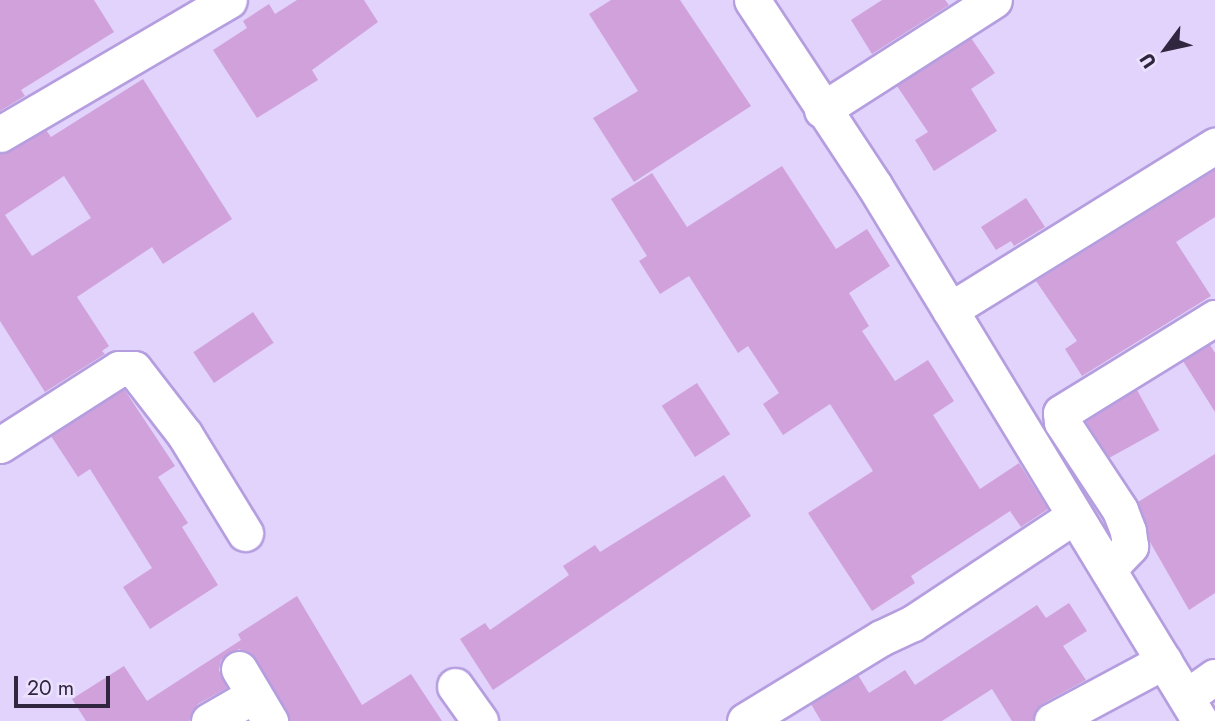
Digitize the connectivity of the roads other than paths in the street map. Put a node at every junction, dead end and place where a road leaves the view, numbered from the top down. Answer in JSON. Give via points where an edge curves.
{"nodes":[{"id":1,"x":229,"y":0,"type":"edge"},
{"id":2,"x":752,"y":0,"type":"edge"},
{"id":3,"x":994,"y":0,"type":"edge"},
{"id":4,"x":822,"y":110,"type":"junction"},
{"id":5,"x":0,"y":134,"type":"edge"},
{"id":6,"x":1215,"y":146,"type":"edge"},
{"id":7,"x":950,"y":310,"type":"junction"},
{"id":8,"x":1215,"y":318,"type":"edge"},
{"id":9,"x":0,"y":445,"type":"edge"},
{"id":10,"x":1074,"y":516,"type":"junction"},
{"id":11,"x":245,"y":533,"type":"dead end"},
{"id":12,"x":1108,"y":569,"type":"junction"},
{"id":13,"x":1164,"y":661,"type":"junction"},
{"id":14,"x":1215,"y":677,"type":"edge"},
{"id":15,"x":455,"y":686,"type":"dead end"},
{"id":16,"x":254,"y":695,"type":"edge"},
{"id":17,"x":1193,"y":709,"type":"edge"},
{"id":18,"x":209,"y":721,"type":"edge"},
{"id":19,"x":480,"y":721,"type":"edge"},
{"id":20,"x":745,"y":721,"type":"edge"},
{"id":21,"x":1052,"y":721,"type":"edge"}],
"edges":[{"from":1,"to":5,"type":"street"},
{"from":2,"to":4,"type":"street"},
{"from":3,"to":4,"type":"street"},
{"from":4,"to":7,"type":"street"},
{"from":6,"to":7,"type":"street"},
{"from":7,"to":10,"type":"street"},
{"from":8,"to":12,"type":"street","via":[[1061,413],[1062,422],[1120,510],[1128,531],[1130,546]]},
{"from":9,"to":11,"type":"street","via":[[119,369],[134,369],[185,435]]},
{"from":10,"to":12,"type":"street"},
{"from":10,"to":20,"type":"street","via":[[913,623]]},
{"from":12,"to":13,"type":"street"},
{"from":13,"to":17,"type":"street"},
{"from":13,"to":21,"type":"street"},
{"from":14,"to":17,"type":"street"},
{"from":15,"to":19,"type":"street"},
{"from":16,"to":18,"type":"street"}]}
